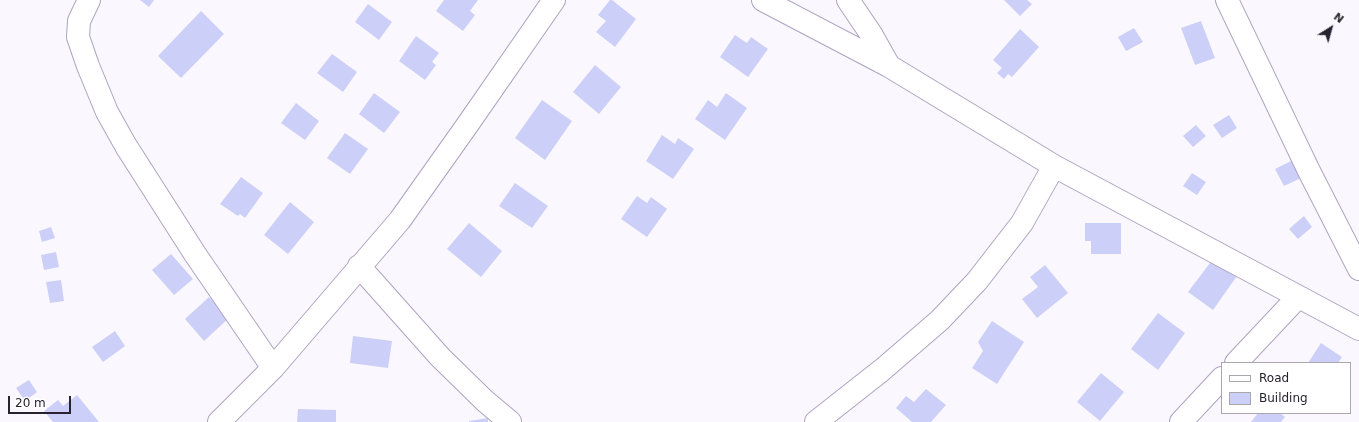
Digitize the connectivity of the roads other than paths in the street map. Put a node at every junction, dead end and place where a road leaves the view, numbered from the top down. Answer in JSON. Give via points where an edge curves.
{"nodes":[{"id":1,"x":89,"y":0,"type":"edge"},
{"id":2,"x":554,"y":0,"type":"edge"},
{"id":3,"x":763,"y":0,"type":"edge"},
{"id":4,"x":848,"y":0,"type":"edge"},
{"id":5,"x":1227,"y":0,"type":"edge"},
{"id":6,"x":795,"y":8,"type":"edge"},
{"id":7,"x":889,"y":66,"type":"junction"},
{"id":8,"x":1054,"y":166,"type":"junction"},
{"id":9,"x":359,"y":266,"type":"junction"},
{"id":10,"x":1359,"y":269,"type":"edge"},
{"id":11,"x":1298,"y":297,"type":"junction"},
{"id":12,"x":1359,"y":329,"type":"edge"},
{"id":13,"x":1237,"y":362,"type":"edge"},
{"id":14,"x":273,"y":368,"type":"junction"},
{"id":15,"x":1221,"y":379,"type":"edge"},
{"id":16,"x":219,"y":422,"type":"edge"},
{"id":17,"x":510,"y":422,"type":"edge"},
{"id":18,"x":816,"y":422,"type":"edge"},
{"id":19,"x":1181,"y":422,"type":"edge"}],
"edges":[{"from":1,"to":14,"type":"street","via":[[79,21],[78,37],[107,112],[195,254]]},
{"from":2,"to":9,"type":"street","via":[[400,220]]},
{"from":3,"to":6,"type":"street"},
{"from":4,"to":7,"type":"street","via":[[872,34]]},
{"from":5,"to":10,"type":"street"},
{"from":6,"to":7,"type":"street"},
{"from":7,"to":8,"type":"street"},
{"from":8,"to":11,"type":"street"},
{"from":8,"to":18,"type":"street","via":[[1022,222],[978,281],[940,320]]},
{"from":9,"to":14,"type":"street"},
{"from":9,"to":17,"type":"street","via":[[440,357]]},
{"from":11,"to":12,"type":"street"},
{"from":11,"to":13,"type":"street"},
{"from":14,"to":16,"type":"street"},
{"from":15,"to":19,"type":"street"}]}
